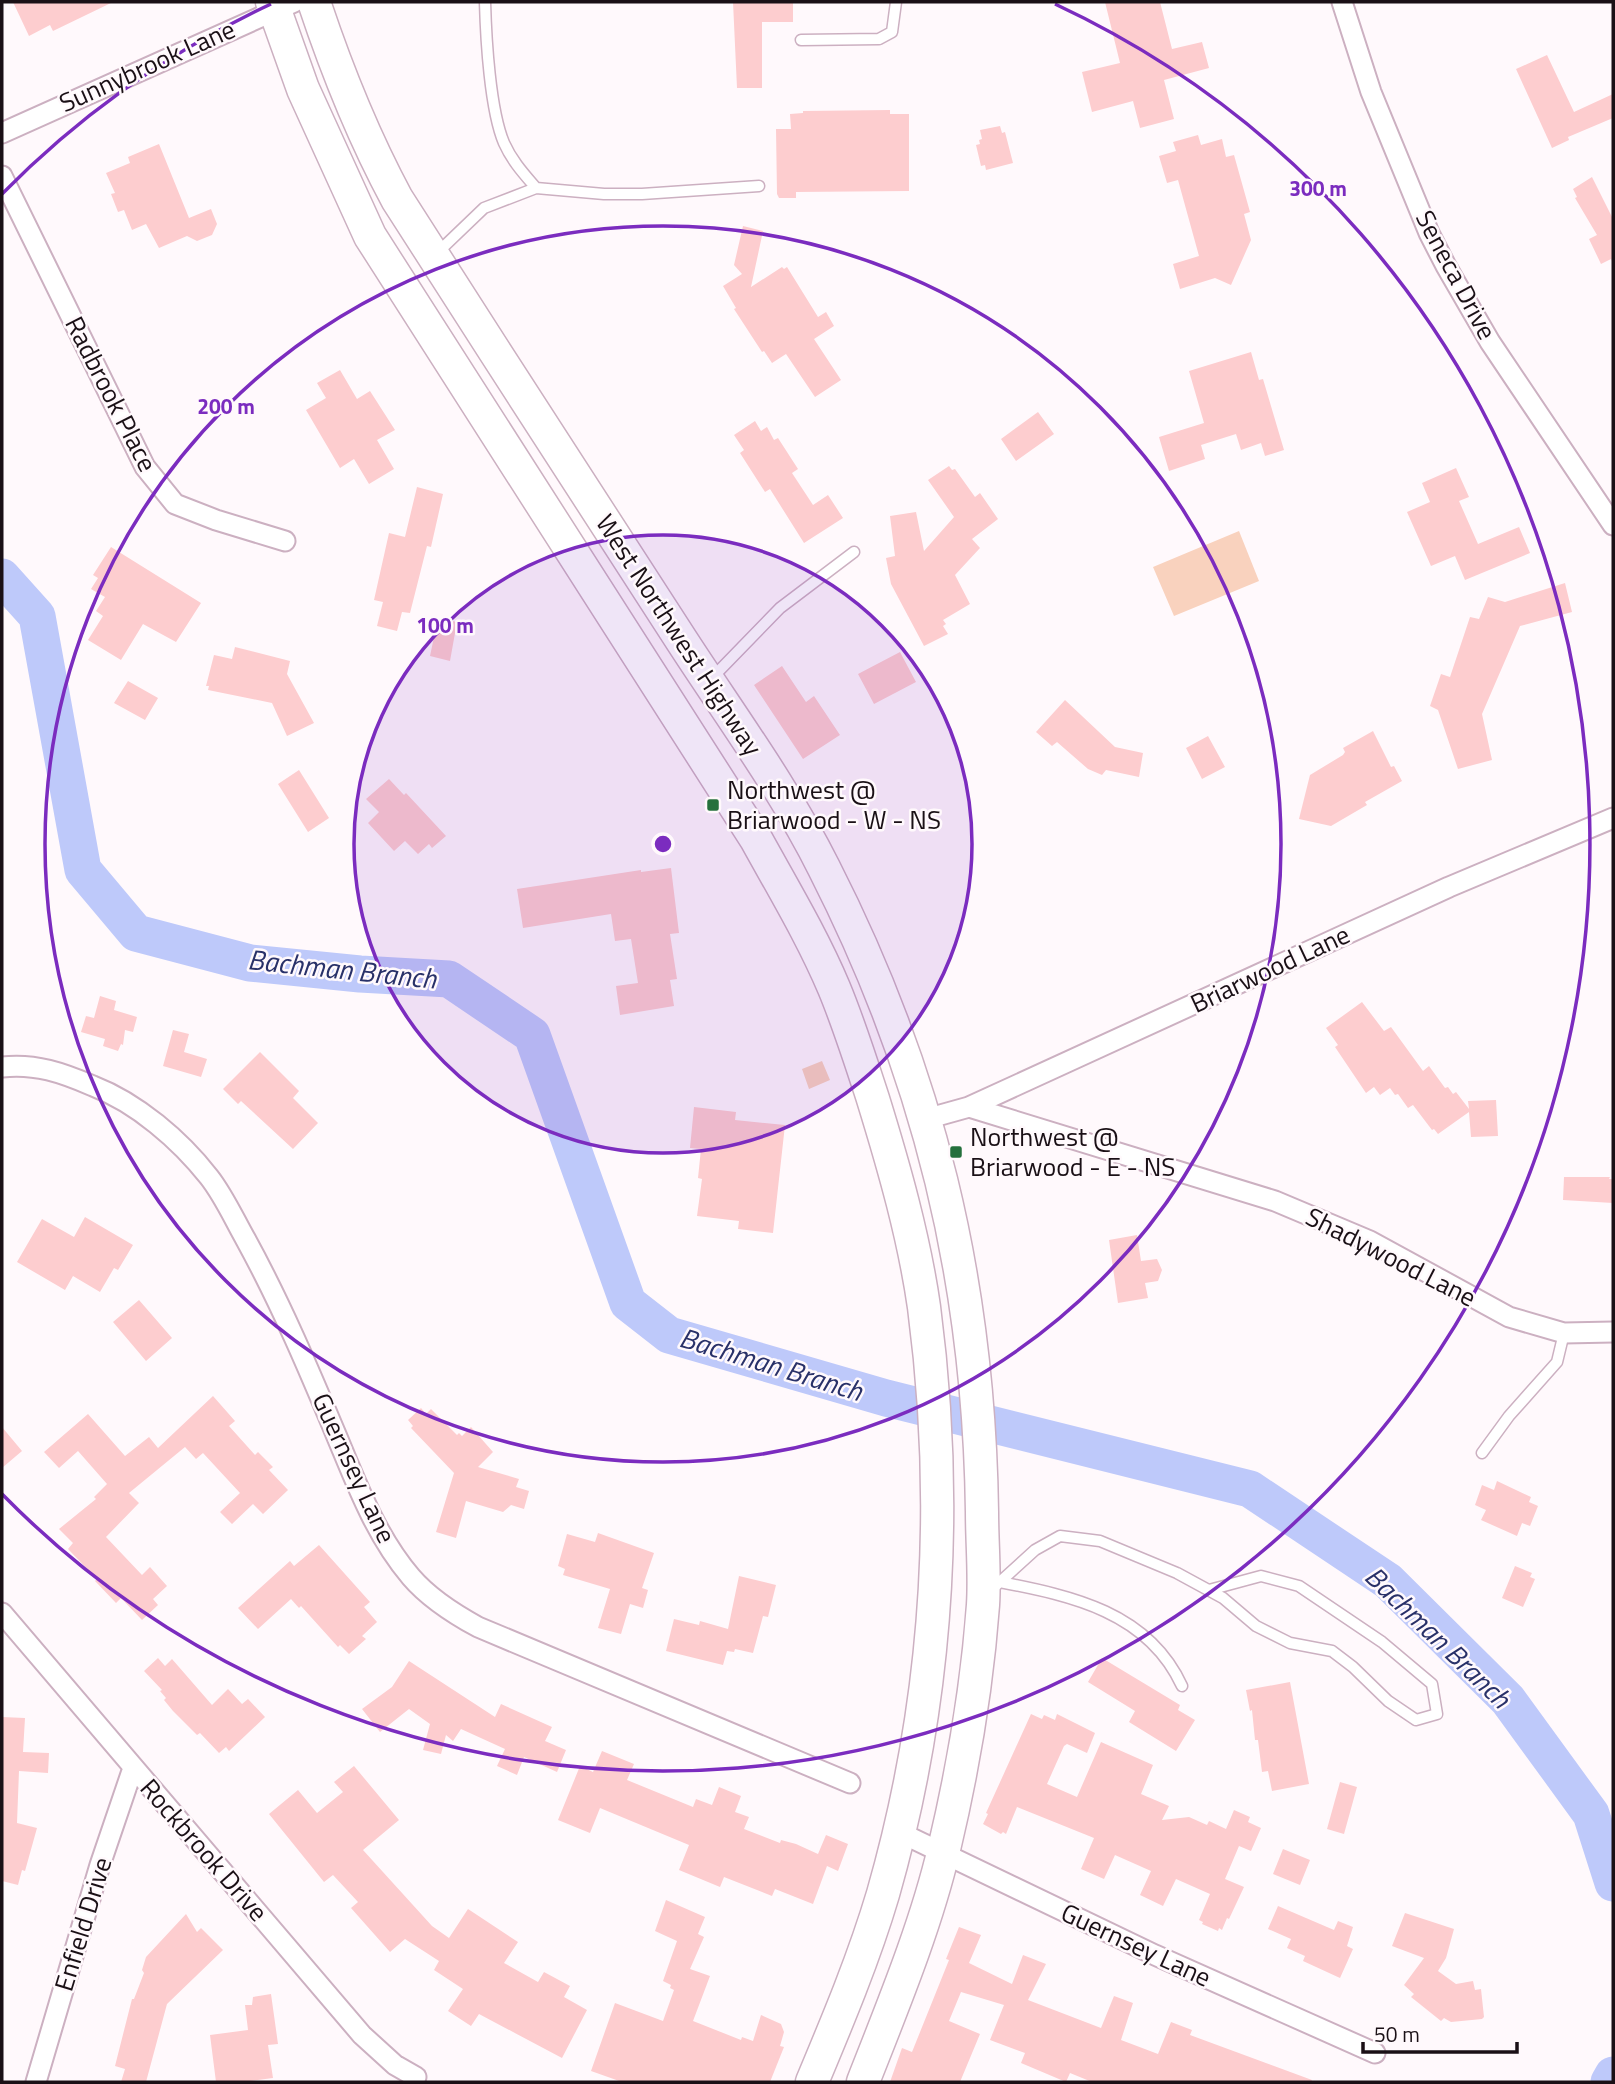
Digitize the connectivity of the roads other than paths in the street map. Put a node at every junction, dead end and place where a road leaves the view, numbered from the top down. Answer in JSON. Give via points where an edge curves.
{"nodes":[{"id":1,"x":314,"y":2,"type":"edge"},
{"id":2,"x":485,"y":2,"type":"edge"},
{"id":3,"x":896,"y":2,"type":"edge"},
{"id":4,"x":1342,"y":2,"type":"edge"},
{"id":5,"x":280,"y":4,"type":"edge"},
{"id":6,"x":801,"y":40,"type":"dead end"},
{"id":7,"x":2,"y":133,"type":"edge"},
{"id":8,"x":2,"y":176,"type":"edge"},
{"id":9,"x":759,"y":186,"type":"dead end"},
{"id":10,"x":536,"y":188,"type":"junction"},
{"id":11,"x":433,"y":257,"type":"junction"},
{"id":12,"x":1613,"y":525,"type":"edge"},
{"id":13,"x":285,"y":541,"type":"dead end"},
{"id":14,"x":854,"y":552,"type":"dead end"},
{"id":15,"x":639,"y":573,"type":"junction"},
{"id":16,"x":601,"y":597,"type":"junction"},
{"id":17,"x":708,"y":681,"type":"junction"},
{"id":18,"x":1613,"y":818,"type":"edge"},
{"id":19,"x":2,"y":1067,"type":"edge"},
{"id":20,"x":969,"y":1107,"type":"junction"},
{"id":21,"x":926,"y":1119,"type":"junction"},
{"id":22,"x":883,"y":1131,"type":"junction"},
{"id":23,"x":1613,"y":1332,"type":"edge"},
{"id":24,"x":1564,"y":1333,"type":"junction"},
{"id":25,"x":1482,"y":1453,"type":"dead end"},
{"id":26,"x":988,"y":1583,"type":"junction"},
{"id":27,"x":1209,"y":1590,"type":"junction"},
{"id":28,"x":2,"y":1613,"type":"edge"},
{"id":29,"x":1182,"y":1686,"type":"dead end"},
{"id":30,"x":133,"y":1768,"type":"junction"},
{"id":31,"x":850,"y":1783,"type":"dead end"},
{"id":32,"x":899,"y":1832,"type":"junction"},
{"id":33,"x":943,"y":1853,"type":"junction"},
{"id":34,"x":1375,"y":2053,"type":"dead end"},
{"id":35,"x":867,"y":2078,"type":"edge"},
{"id":36,"x":419,"y":2081,"type":"edge"},
{"id":37,"x":36,"y":2082,"type":"edge"},
{"id":38,"x":812,"y":2082,"type":"edge"}],
"edges":[{"from":1,"to":11,"type":"main road","name":"West Northwest Highway","via":[[338,75],[374,156]]},
{"from":2,"to":10,"type":"lane","via":[[497,119],[517,167]]},
{"from":3,"to":6,"type":"lane","via":[[892,32],[878,39]]},
{"from":4,"to":12,"type":"street","name":"Seneca Drive","via":[[1371,92],[1446,266],[1490,342]]},
{"from":5,"to":7,"type":"street","name":"Sunnybrook Lane"},
{"from":5,"to":16,"type":"main road","name":"West Northwest Highway","via":[[303,89],[370,236]]},
{"from":8,"to":13,"type":"street","name":"Radbrook Place","via":[[145,467],[175,504]]},
{"from":9,"to":10,"type":"lane","via":[[642,194]]},
{"from":10,"to":11,"type":"lane","via":[[484,208]]},
{"from":11,"to":15,"type":"main road","name":"West Northwest Highway"},
{"from":14,"to":17,"type":"lane","via":[[780,608]]},
{"from":15,"to":16,"type":"main road"},
{"from":15,"to":17,"type":"main road","name":"West Northwest Highway"},
{"from":16,"to":22,"type":"main road","name":"West Northwest Highway","via":[[800,918],[843,1011]]},
{"from":17,"to":21,"type":"main road","name":"West Northwest Highway","via":[[823,866],[886,1004]]},
{"from":18,"to":20,"type":"street","name":"Briarwood Lane","via":[[1449,887]]},
{"from":19,"to":31,"type":"street","name":"Guernsey Lane","via":[[55,1070],[124,1100],[209,1177],[266,1277],[361,1495],[389,1547],[424,1590],[478,1627]]},
{"from":20,"to":21,"type":"street","name":"Briarwood Lane"},
{"from":20,"to":24,"type":"street","name":"Shadywood Lane","via":[[1275,1201],[1370,1241],[1509,1317]]},
{"from":21,"to":22,"type":"main road"},
{"from":21,"to":26,"type":"main road","name":"West Northwest Highway","via":[[961,1265],[975,1374]]},
{"from":22,"to":32,"type":"main road","name":"West Northwest Highway","via":[[924,1306],[935,1419],[938,1519],[928,1687]]},
{"from":23,"to":24,"type":"street","name":"Shadywood Lane"},
{"from":24,"to":25,"type":"lane","via":[[1557,1362]]},
{"from":26,"to":27,"type":"lane","via":[[1060,1535],[1100,1541]]},
{"from":26,"to":29,"type":"lane","via":[[1036,1589],[1104,1610],[1131,1624],[1156,1647]]},
{"from":26,"to":33,"type":"main road","name":"West Northwest Highway"},
{"from":27,"to":27,"type":"lane","via":[[1256,1626],[1290,1643],[1332,1651],[1388,1702],[1416,1720],[1437,1714],[1432,1684],[1382,1642],[1299,1586],[1261,1576]]},
{"from":28,"to":30,"type":"street","name":"Rockbrook Drive"},
{"from":30,"to":36,"type":"street","name":"Rockbrook Drive","via":[[362,2035]]},
{"from":30,"to":37,"type":"street","name":"Enfield Drive"},
{"from":32,"to":33,"type":"street","name":"Guernsey Lane"},
{"from":32,"to":38,"type":"main road","name":"West Northwest Highway","via":[[853,1983]]},
{"from":33,"to":34,"type":"street","name":"Guernsey Lane","via":[[1131,1944]]},
{"from":33,"to":35,"type":"main road","name":"West Northwest Highway"}]}
